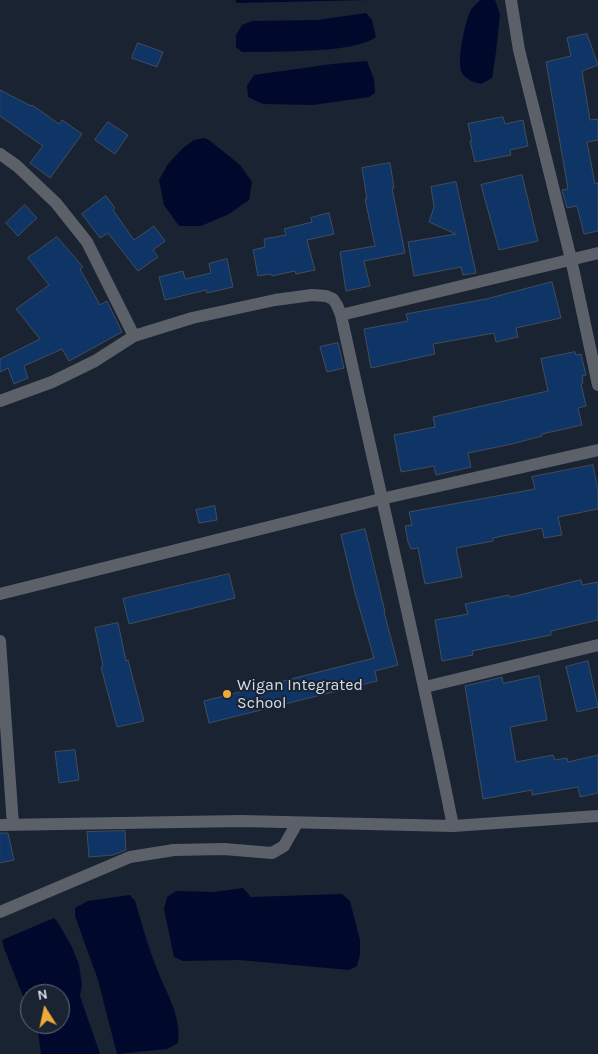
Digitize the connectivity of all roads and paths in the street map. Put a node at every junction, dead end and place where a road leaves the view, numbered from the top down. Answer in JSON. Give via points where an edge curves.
{"nodes":[{"id":1,"x":511,"y":0,"type":"edge"},
{"id":2,"x":0,"y":154,"type":"edge"},
{"id":3,"x":598,"y":253,"type":"edge"},
{"id":4,"x":571,"y":259,"type":"junction"},
{"id":5,"x":341,"y":315,"type":"junction"},
{"id":6,"x":134,"y":336,"type":"junction"},
{"id":7,"x":598,"y":385,"type":"edge"},
{"id":8,"x":0,"y":401,"type":"edge"},
{"id":9,"x":598,"y":450,"type":"edge"},
{"id":10,"x":381,"y":499,"type":"junction"},
{"id":11,"x":0,"y":594,"type":"edge"},
{"id":12,"x":0,"y":641,"type":"edge"},
{"id":13,"x":598,"y":645,"type":"edge"},
{"id":14,"x":425,"y":687,"type":"junction"},
{"id":15,"x":598,"y":816,"type":"edge"},
{"id":16,"x":297,"y":823,"type":"junction"},
{"id":17,"x":6,"y":825,"type":"edge"},
{"id":18,"x":453,"y":826,"type":"junction"},
{"id":19,"x":0,"y":912,"type":"edge"}],
"edges":[{"from":1,"to":4,"type":"street","via":[[519,50]]},
{"from":2,"to":6,"type":"street","via":[[56,203],[87,242]]},
{"from":3,"to":4,"type":"street"},
{"from":4,"to":5,"type":"street"},
{"from":4,"to":7,"type":"street"},
{"from":5,"to":6,"type":"street","via":[[333,299],[312,295],[192,318]]},
{"from":5,"to":10,"type":"street"},
{"from":6,"to":8,"type":"street","via":[[60,378]]},
{"from":9,"to":10,"type":"street"},
{"from":10,"to":11,"type":"street"},
{"from":10,"to":14,"type":"street"},
{"from":12,"to":17,"type":"street"},
{"from":13,"to":14,"type":"street"},
{"from":14,"to":18,"type":"street"},
{"from":15,"to":18,"type":"street"},
{"from":16,"to":17,"type":"street"},
{"from":16,"to":18,"type":"street"},
{"from":16,"to":19,"type":"street","via":[[284,846],[272,853],[224,849],[174,850],[130,857]]}]}
